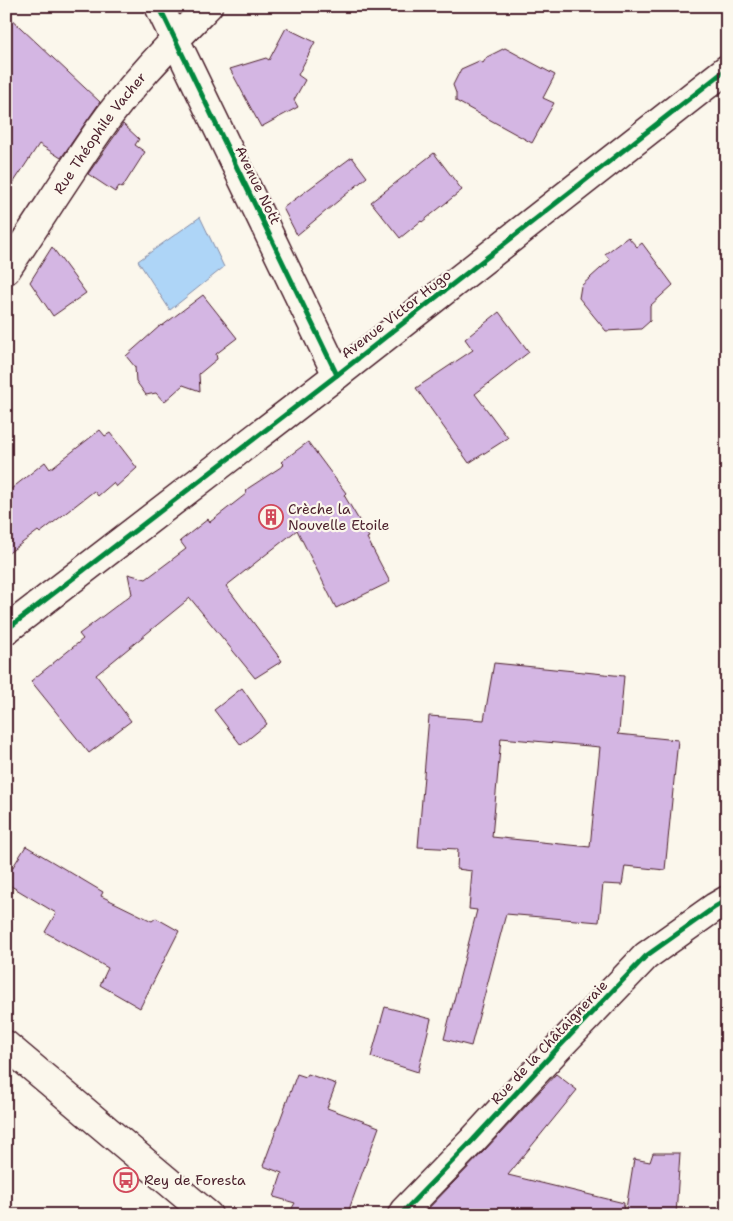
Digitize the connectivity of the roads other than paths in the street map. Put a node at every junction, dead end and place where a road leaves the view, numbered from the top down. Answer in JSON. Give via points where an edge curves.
{"nodes":[{"id":1,"x":159,"y":6,"type":"edge"},
{"id":2,"x":208,"y":6,"type":"edge"},
{"id":3,"x":176,"y":40,"type":"junction"},
{"id":4,"x":727,"y":69,"type":"edge"},
{"id":5,"x":6,"y":270,"type":"edge"},
{"id":6,"x":337,"y":375,"type":"junction"},
{"id":7,"x":6,"y":630,"type":"edge"},
{"id":8,"x":727,"y":900,"type":"edge"},
{"id":9,"x":6,"y":1045,"type":"edge"},
{"id":10,"x":208,"y":1215,"type":"edge"},
{"id":11,"x":402,"y":1215,"type":"edge"}],
"edges":[{"from":1,"to":3,"type":"street","name":"Avenue Nott"},
{"from":2,"to":3,"type":"street","name":"Rue Théophile Vacher"},
{"from":3,"to":5,"type":"street","name":"Rue Théophile Vacher","via":[[128,92],[100,129]]},
{"from":3,"to":6,"type":"street","name":"Avenue Nott"},
{"from":4,"to":6,"type":"street","name":"Avenue Victor Hugo"},
{"from":6,"to":7,"type":"street","name":"Avenue Victor Hugo"},
{"from":8,"to":11,"type":"street","name":"Rue de la Châtaigneraie","via":[[646,956]]},
{"from":9,"to":10,"type":"street"}]}
